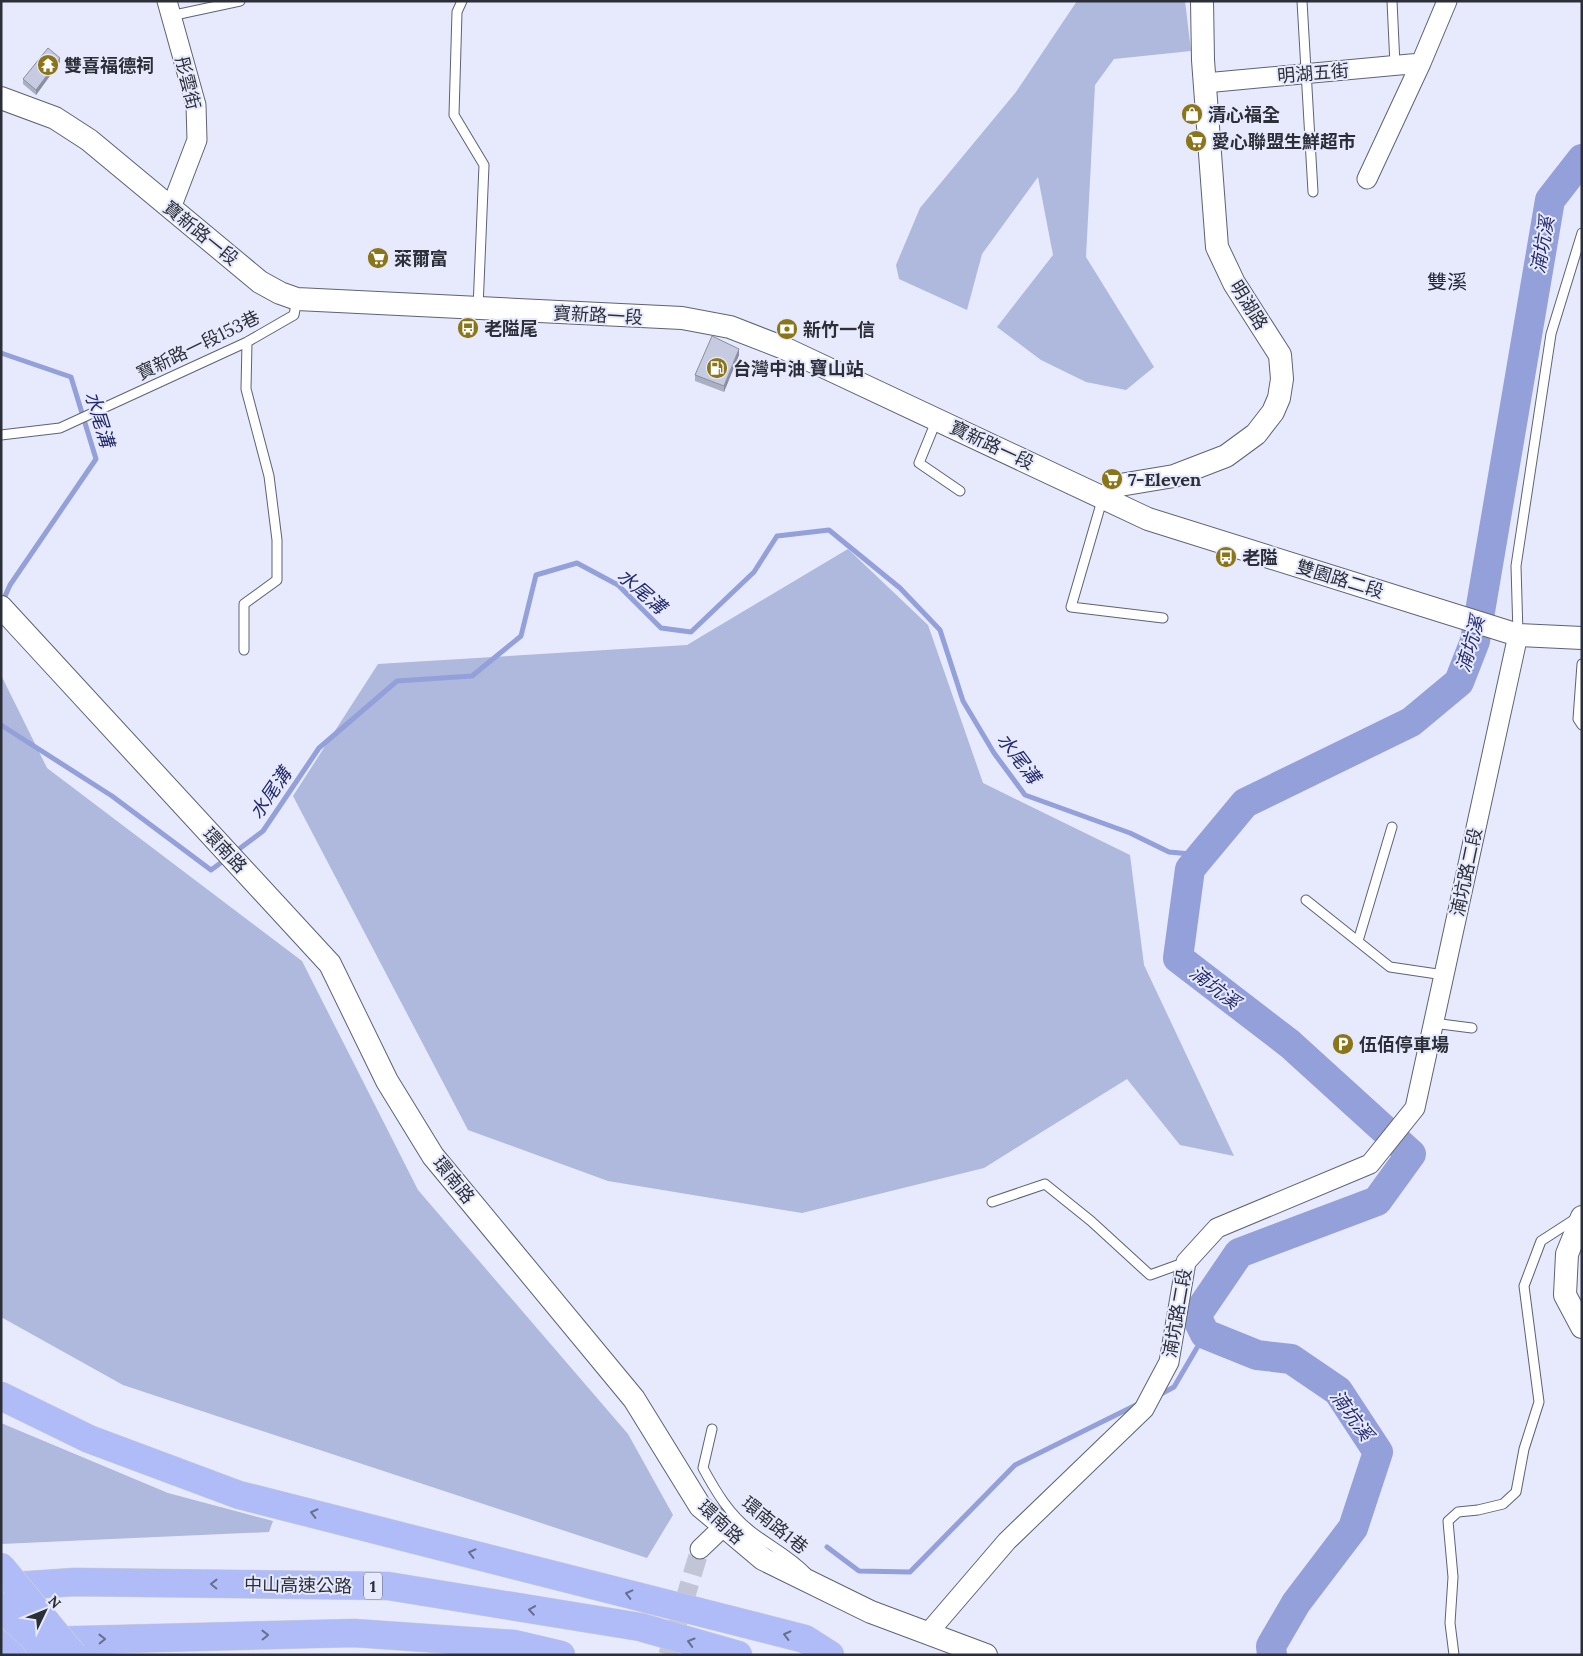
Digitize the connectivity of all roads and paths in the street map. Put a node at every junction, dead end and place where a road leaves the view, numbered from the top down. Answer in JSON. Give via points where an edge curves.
{"nodes":[{"id":1,"x":240,"y":1,"type":"edge"},
{"id":2,"x":462,"y":1,"type":"edge"},
{"id":3,"x":1202,"y":1,"type":"edge"},
{"id":4,"x":1302,"y":1,"type":"edge"},
{"id":5,"x":1392,"y":1,"type":"edge"},
{"id":6,"x":1447,"y":1,"type":"edge"},
{"id":7,"x":169,"y":8,"type":"edge"},
{"id":8,"x":1421,"y":63,"type":"junction"},
{"id":9,"x":1394,"y":65,"type":"junction"},
{"id":10,"x":1306,"y":73,"type":"junction"},
{"id":11,"x":1205,"y":83,"type":"junction"},
{"id":12,"x":1,"y":98,"type":"edge"},
{"id":13,"x":1366,"y":179,"type":"dead end"},
{"id":14,"x":1313,"y":192,"type":"dead end"},
{"id":15,"x":171,"y":208,"type":"junction"},
{"id":16,"x":1582,"y":233,"type":"edge"},
{"id":17,"x":297,"y":299,"type":"junction"},
{"id":18,"x":478,"y":309,"type":"junction"},
{"id":19,"x":247,"y":342,"type":"junction"},
{"id":20,"x":937,"y":419,"type":"junction"},
{"id":21,"x":1,"y":435,"type":"edge"},
{"id":22,"x":960,"y":491,"type":"dead end"},
{"id":23,"x":1104,"y":497,"type":"junction"},
{"id":24,"x":8,"y":615,"type":"edge"},
{"id":25,"x":1163,"y":618,"type":"dead end"},
{"id":26,"x":1518,"y":635,"type":"junction"},
{"id":27,"x":1582,"y":638,"type":"edge"},
{"id":28,"x":244,"y":650,"type":"dead end"},
{"id":29,"x":1582,"y":664,"type":"edge"},
{"id":30,"x":1582,"y":725,"type":"edge"},
{"id":31,"x":1392,"y":827,"type":"dead end"},
{"id":32,"x":1306,"y":900,"type":"dead end"},
{"id":33,"x":1358,"y":941,"type":"junction"},
{"id":34,"x":1444,"y":975,"type":"junction"},
{"id":35,"x":1433,"y":1023,"type":"junction"},
{"id":36,"x":1472,"y":1028,"type":"dead end"},
{"id":37,"x":992,"y":1202,"type":"dead end"},
{"id":38,"x":1582,"y":1216,"type":"edge"},
{"id":39,"x":1186,"y":1262,"type":"junction"},
{"id":40,"x":1582,"y":1327,"type":"edge"},
{"id":41,"x":1,"y":1396,"type":"edge"},
{"id":42,"x":712,"y":1429,"type":"dead end"},
{"id":43,"x":723,"y":1527,"type":"junction"},
{"id":44,"x":700,"y":1549,"type":"tunnel mouth"},
{"id":45,"x":1,"y":1567,"type":"edge"},
{"id":46,"x":1,"y":1587,"type":"edge"},
{"id":47,"x":821,"y":1587,"type":"junction"},
{"id":48,"x":1,"y":1608,"type":"edge"},
{"id":49,"x":354,"y":1633,"type":"junction"},
{"id":50,"x":928,"y":1633,"type":"junction"},
{"id":51,"x":1,"y":1642,"type":"edge"},
{"id":52,"x":46,"y":1655,"type":"edge"},
{"id":53,"x":73,"y":1655,"type":"edge"},
{"id":54,"x":454,"y":1655,"type":"edge"},
{"id":55,"x":561,"y":1655,"type":"edge"},
{"id":56,"x":738,"y":1655,"type":"edge"},
{"id":57,"x":830,"y":1655,"type":"edge"},
{"id":58,"x":986,"y":1655,"type":"edge"},
{"id":59,"x":1454,"y":1655,"type":"edge"}],
"edges":[{"from":1,"to":7,"type":"lane","name":"彤雲街"},
{"from":2,"to":18,"type":"lane","via":[[457,12],[454,115],[484,165]]},
{"from":3,"to":11,"type":"street","name":"明湖路"},
{"from":4,"to":10,"type":"lane"},
{"from":5,"to":9,"type":"lane"},
{"from":6,"to":8,"type":"street"},
{"from":7,"to":15,"type":"street","name":"彤雲街","via":[[196,105],[197,140]]},
{"from":8,"to":9,"type":"street","name":"明湖五街"},
{"from":8,"to":13,"type":"street"},
{"from":9,"to":10,"type":"street","name":"明湖五街"},
{"from":10,"to":11,"type":"street","name":"明湖五街"},
{"from":10,"to":14,"type":"lane"},
{"from":11,"to":23,"type":"street","name":"明湖路","via":[[1217,247],[1234,283],[1280,355],[1282,378],[1279,398],[1256,434],[1226,456],[1174,476],[1120,485]]},
{"from":12,"to":15,"type":"street","name":"寶新路一段","via":[[55,118],[89,140]]},
{"from":15,"to":17,"type":"street","name":"寶新路一段","via":[[260,282]]},
{"from":16,"to":26,"type":"lane","via":[[1550,334],[1516,566]]},
{"from":17,"to":18,"type":"street","name":"寶新路一段"},
{"from":17,"to":19,"type":"lane","name":"寶新路一段153巷","via":[[294,315]]},
{"from":18,"to":20,"type":"street","name":"寶新路一段","via":[[682,318],[730,327],[784,348]]},
{"from":19,"to":21,"type":"lane","name":"寶新路一段153巷","via":[[60,428]]},
{"from":19,"to":28,"type":"lane","via":[[246,389],[269,476],[277,540],[277,580],[244,604]]},
{"from":20,"to":22,"type":"lane","via":[[920,463]]},
{"from":20,"to":23,"type":"street","name":"寶新路一段"},
{"from":23,"to":25,"type":"lane","via":[[1071,607]]},
{"from":23,"to":26,"type":"street","name":"雙園路二段","via":[[1148,519]]},
{"from":24,"to":43,"type":"street","name":"環南路","via":[[330,964],[387,1081],[433,1156],[634,1399],[700,1506]]},
{"from":26,"to":27,"type":"street","name":"雙園路二段"},
{"from":26,"to":34,"type":"street","name":"湳坑路二段"},
{"from":29,"to":30,"type":"lane","via":[[1578,719]]},
{"from":31,"to":33,"type":"lane"},
{"from":32,"to":33,"type":"lane"},
{"from":33,"to":34,"type":"lane","via":[[1390,967]]},
{"from":34,"to":35,"type":"street","name":"湳坑路二段"},
{"from":35,"to":36,"type":"lane"},
{"from":35,"to":39,"type":"street","name":"湳坑路二段","via":[[1415,1108],[1370,1164],[1217,1228]]},
{"from":37,"to":39,"type":"lane","via":[[1045,1184],[1092,1221],[1150,1275]]},
{"from":38,"to":40,"type":"street","via":[[1568,1254],[1565,1295]]},
{"from":38,"to":59,"type":"lane","via":[[1541,1240],[1524,1286],[1539,1402],[1524,1449],[1516,1492],[1503,1504],[1458,1512],[1448,1521],[1453,1577],[1450,1623]]},
{"from":39,"to":50,"type":"street","name":"湳坑路二段","via":[[1170,1362],[1144,1409],[1007,1541]]},
{"from":57,"to":41,"type":"highway","one_way":true,"via":[[805,1639],[239,1495],[89,1439]]},
{"from":42,"to":47,"type":"lane","name":"環南路1巷","via":[[703,1468],[721,1502],[751,1531],[796,1562]]},
{"from":43,"to":44,"type":"street"},
{"from":43,"to":47,"type":"street","name":"環南路","via":[[763,1559]]},
{"from":45,"to":53,"type":"highway","bridge":true},
{"from":56,"to":46,"type":"highway","name":"中山高速公路","number":"1","one_way":true,"via":[[640,1627],[388,1586],[74,1582]]},
{"from":47,"to":50,"type":"street","name":"環南路","via":[[870,1612]]},
{"from":48,"to":52,"type":"highway","bridge":true,"via":[[32,1636]]},
{"from":51,"to":49,"type":"highway","one_way":true},
{"from":49,"to":54,"type":"highway"},
{"from":49,"to":55,"type":"highway","via":[[514,1644]]},
{"from":50,"to":58,"type":"street","name":"環南路"}]}
